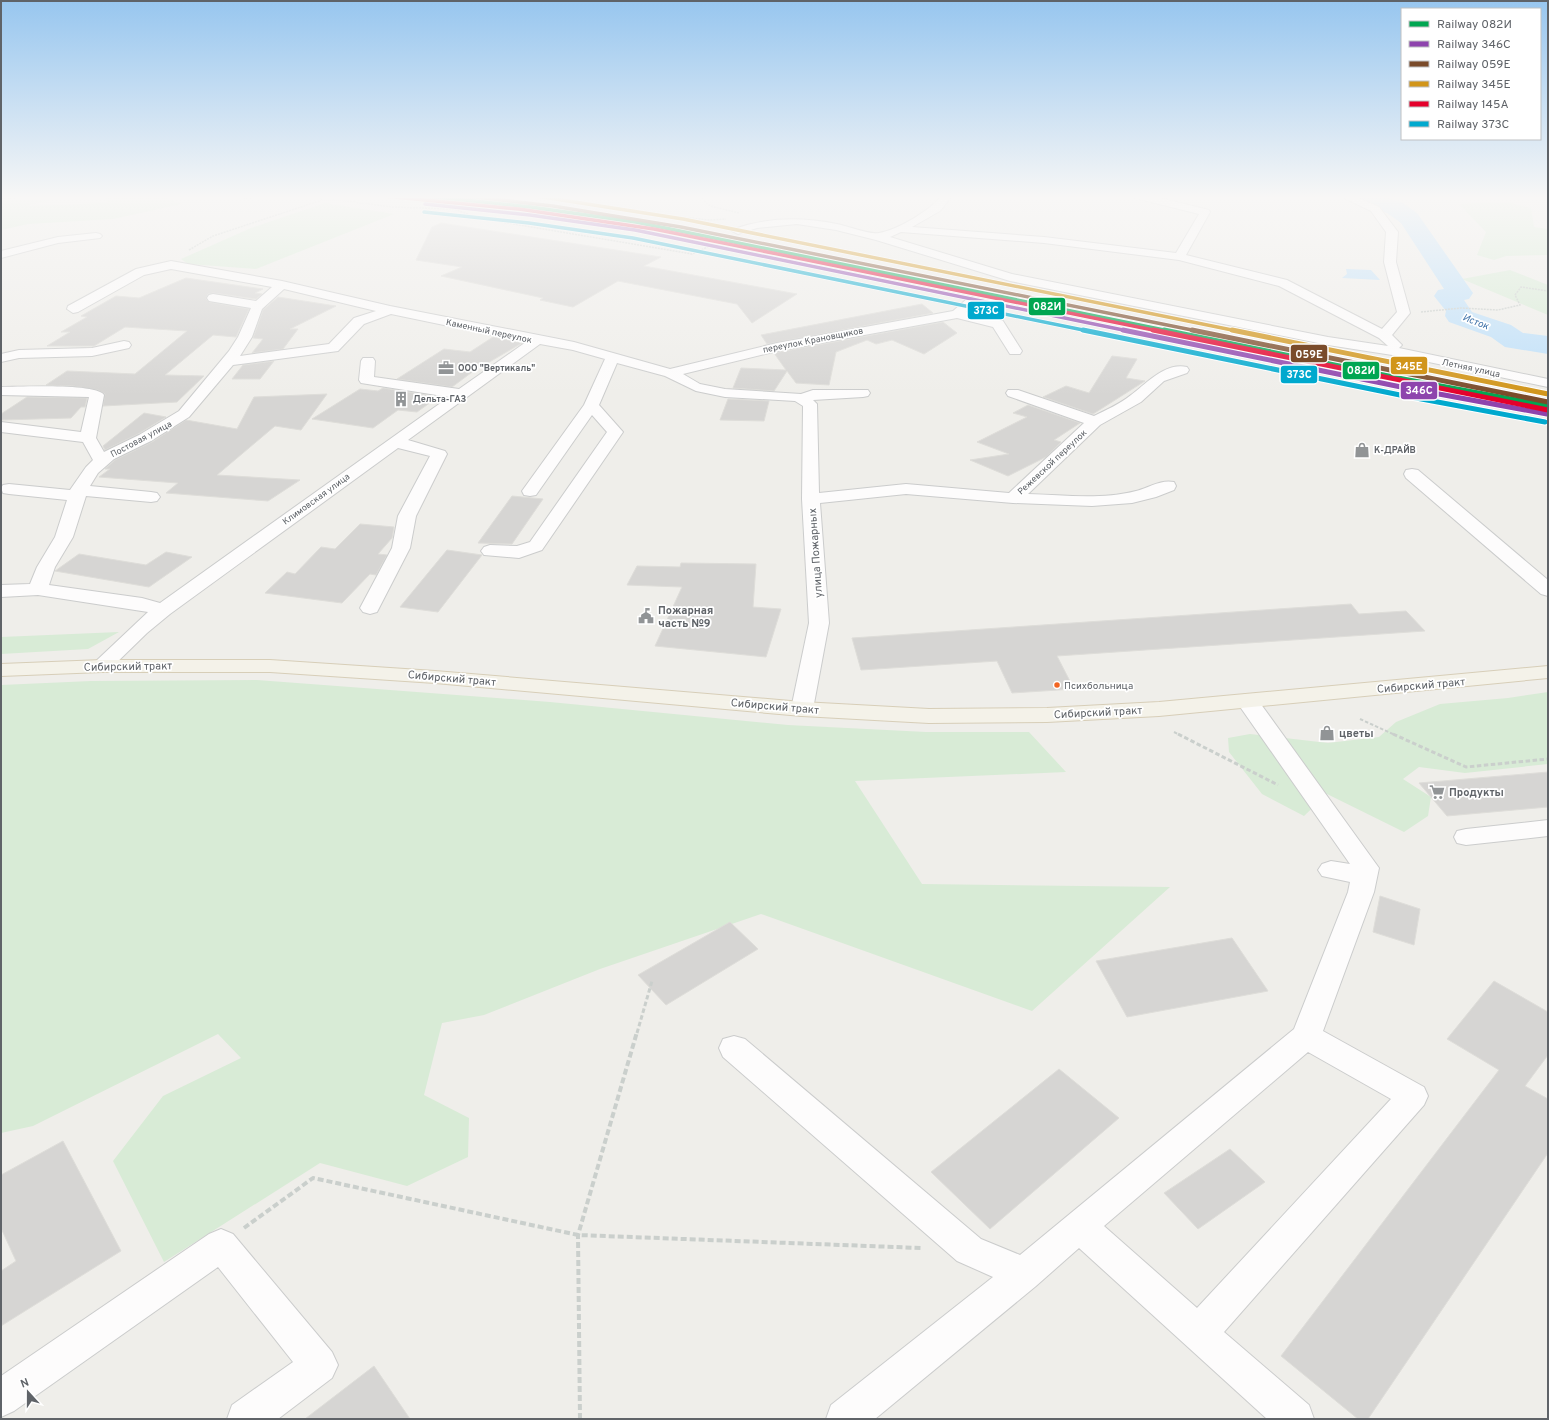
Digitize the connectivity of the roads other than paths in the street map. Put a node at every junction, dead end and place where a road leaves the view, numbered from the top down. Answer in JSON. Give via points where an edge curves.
{"nodes":[{"id":1,"x":962,"y":262,"type":"edge"},
{"id":2,"x":1203,"y":262,"type":"edge"},
{"id":3,"x":1390,"y":262,"type":"edge"},
{"id":4,"x":282,"y":285,"type":"junction"},
{"id":5,"x":213,"y":298,"type":"dead end"},
{"id":6,"x":972,"y":301,"type":"dead end"},
{"id":7,"x":258,"y":305,"type":"junction"},
{"id":8,"x":73,"y":310,"type":"dead end"},
{"id":9,"x":390,"y":310,"type":"junction"},
{"id":10,"x":957,"y":314,"type":"junction"},
{"id":11,"x":1384,"y":335,"type":"junction"},
{"id":12,"x":537,"y":340,"type":"junction"},
{"id":13,"x":124,"y":345,"type":"dead end"},
{"id":14,"x":1015,"y":351,"type":"dead end"},
{"id":15,"x":1405,"y":353,"type":"junction"},
{"id":16,"x":613,"y":357,"type":"junction"},
{"id":17,"x":1,"y":358,"type":"edge"},
{"id":18,"x":230,"y":361,"type":"junction"},
{"id":19,"x":368,"y":361,"type":"dead end"},
{"id":20,"x":1182,"y":370,"type":"dead end"},
{"id":21,"x":670,"y":373,"type":"junction"},
{"id":22,"x":1548,"y":383,"type":"edge"},
{"id":23,"x":1,"y":391,"type":"edge"},
{"id":24,"x":1013,"y":393,"type":"dead end"},
{"id":25,"x":462,"y":394,"type":"junction"},
{"id":26,"x":864,"y":394,"type":"dead end"},
{"id":27,"x":803,"y":399,"type":"junction"},
{"id":28,"x":592,"y":405,"type":"junction"},
{"id":29,"x":1095,"y":422,"type":"junction"},
{"id":30,"x":1,"y":427,"type":"edge"},
{"id":31,"x":88,"y":438,"type":"junction"},
{"id":32,"x":396,"y":442,"type":"junction"},
{"id":33,"x":102,"y":461,"type":"junction"},
{"id":34,"x":1412,"y":474,"type":"dead end"},
{"id":35,"x":1168,"y":486,"type":"dead end"},
{"id":36,"x":9,"y":489,"type":"dead end"},
{"id":37,"x":530,"y":490,"type":"dead end"},
{"id":38,"x":78,"y":493,"type":"junction"},
{"id":39,"x":151,"y":498,"type":"dead end"},
{"id":40,"x":1013,"y":498,"type":"junction"},
{"id":41,"x":811,"y":499,"type":"junction"},
{"id":42,"x":490,"y":551,"type":"dead end"},
{"id":43,"x":38,"y":589,"type":"junction"},
{"id":44,"x":1548,"y":590,"type":"edge"},
{"id":45,"x":1,"y":591,"type":"edge"},
{"id":46,"x":370,"y":608,"type":"dead end"},
{"id":47,"x":163,"y":610,"type":"junction"},
{"id":48,"x":102,"y":666,"type":"junction"},
{"id":49,"x":1,"y":670,"type":"edge"},
{"id":50,"x":1548,"y":672,"type":"edge"},
{"id":51,"x":1247,"y":702,"type":"junction"},
{"id":52,"x":802,"y":708,"type":"junction"},
{"id":53,"x":1548,"y":828,"type":"edge"},
{"id":54,"x":1466,"y":837,"type":"dead end"},
{"id":55,"x":1331,"y":870,"type":"dead end"},
{"id":56,"x":1365,"y":876,"type":"junction"},
{"id":57,"x":1306,"y":1036,"type":"junction"},
{"id":58,"x":734,"y":1048,"type":"dead end"},
{"id":59,"x":1079,"y":1226,"type":"junction"},
{"id":60,"x":1024,"y":1274,"type":"junction"},
{"id":61,"x":1199,"y":1333,"type":"junction"},
{"id":62,"x":1,"y":1398,"type":"edge"},
{"id":63,"x":246,"y":1419,"type":"edge"},
{"id":64,"x":845,"y":1419,"type":"edge"},
{"id":65,"x":1295,"y":1419,"type":"edge"}],
"edges":[{"from":1,"to":15,"type":"street","name":"Летняя улица","via":[[1010,277],[1328,341]]},
{"from":2,"to":11,"type":"street","via":[[1282,283]]},
{"from":3,"to":11,"type":"street","via":[[1404,312]]},
{"from":4,"to":7,"type":"street","name":"Постовая улица"},
{"from":4,"to":8,"type":"street","name":"Каменный переулок","via":[[171,265],[140,272]]},
{"from":4,"to":9,"type":"street","name":"Каменный переулок"},
{"from":5,"to":7,"type":"street"},
{"from":6,"to":10,"type":"street"},
{"from":7,"to":18,"type":"street","name":"Постовая улица","via":[[245,337]]},
{"from":9,"to":12,"type":"street","name":"Каменный переулок"},
{"from":9,"to":18,"type":"street","via":[[359,321],[333,348]]},
{"from":10,"to":14,"type":"street","via":[[998,324]]},
{"from":10,"to":21,"type":"street","name":"переулок Крановщиков","via":[[780,346],[722,358]]},
{"from":11,"to":15,"type":"street"},
{"from":12,"to":16,"type":"street","name":"Каменный переулок","via":[[574,346]]},
{"from":12,"to":25,"type":"street","name":"Климовская улица"},
{"from":13,"to":17,"type":"street","via":[[92,352],[20,354]]},
{"from":15,"to":22,"type":"street","name":"Летняя улица"},
{"from":16,"to":21,"type":"street","name":"Каменный переулок"},
{"from":16,"to":28,"type":"street"},
{"from":18,"to":33,"type":"street","name":"Постовая улица","via":[[181,417]]},
{"from":19,"to":25,"type":"street","via":[[366,380]]},
{"from":20,"to":29,"type":"street","name":"Режевской переулок","via":[[1158,378],[1136,400]]},
{"from":21,"to":27,"type":"street","name":"Каменный переулок","via":[[696,387],[725,393]]},
{"from":23,"to":31,"type":"street","via":[[95,393],[98,397]]},
{"from":24,"to":29,"type":"street"},
{"from":25,"to":32,"type":"street","name":"Климовская улица"},
{"from":26,"to":27,"type":"street","via":[[813,394]]},
{"from":27,"to":41,"type":"street","name":"улица Пожарных","via":[[810,404]]},
{"from":28,"to":37,"type":"street"},
{"from":28,"to":42,"type":"street","via":[[615,432],[552,525],[536,546],[519,552]]},
{"from":29,"to":40,"type":"street","name":"Режевской переулок"},
{"from":30,"to":31,"type":"street"},
{"from":31,"to":33,"type":"street"},
{"from":32,"to":46,"type":"street","via":[[440,454],[407,516],[401,548]]},
{"from":32,"to":47,"type":"street","name":"Климовская улица"},
{"from":33,"to":38,"type":"street","name":"Постовая улица","via":[[92,470]]},
{"from":34,"to":44,"type":"street"},
{"from":35,"to":40,"type":"street","via":[[1152,494],[1115,499],[1070,501]]},
{"from":36,"to":38,"type":"street"},
{"from":38,"to":39,"type":"street"},
{"from":38,"to":43,"type":"street","name":"Постовая улица","via":[[64,537],[46,567]]},
{"from":40,"to":41,"type":"street","name":"Режевской переулок","via":[[906,489]]},
{"from":41,"to":52,"type":"street","name":"улица Пожарных","via":[[819,623]]},
{"from":43,"to":45,"type":"street"},
{"from":43,"to":47,"type":"street","via":[[142,604]]},
{"from":47,"to":48,"type":"street","name":"Климовская улица"},
{"from":48,"to":49,"type":"main road","name":"Сибирский тракт"},
{"from":48,"to":52,"type":"main road","name":"Сибирский тракт","via":[[270,666],[435,677]]},
{"from":50,"to":51,"type":"main road","name":"Сибирский тракт"},
{"from":51,"to":52,"type":"main road","name":"Сибирский тракт","via":[[1047,715],[929,716]]},
{"from":51,"to":56,"type":"street","via":[[1366,868]]},
{"from":53,"to":54,"type":"street"},
{"from":55,"to":56,"type":"street"},
{"from":56,"to":57,"type":"street"},
{"from":57,"to":59,"type":"street"},
{"from":57,"to":61,"type":"street","via":[[1413,1096]]},
{"from":58,"to":60,"type":"street","via":[[969,1250]]},
{"from":59,"to":60,"type":"street"},
{"from":59,"to":61,"type":"street"},
{"from":60,"to":64,"type":"street"},
{"from":61,"to":65,"type":"street"},
{"from":62,"to":63,"type":"street","via":[[220,1245],[319,1365]]}]}
